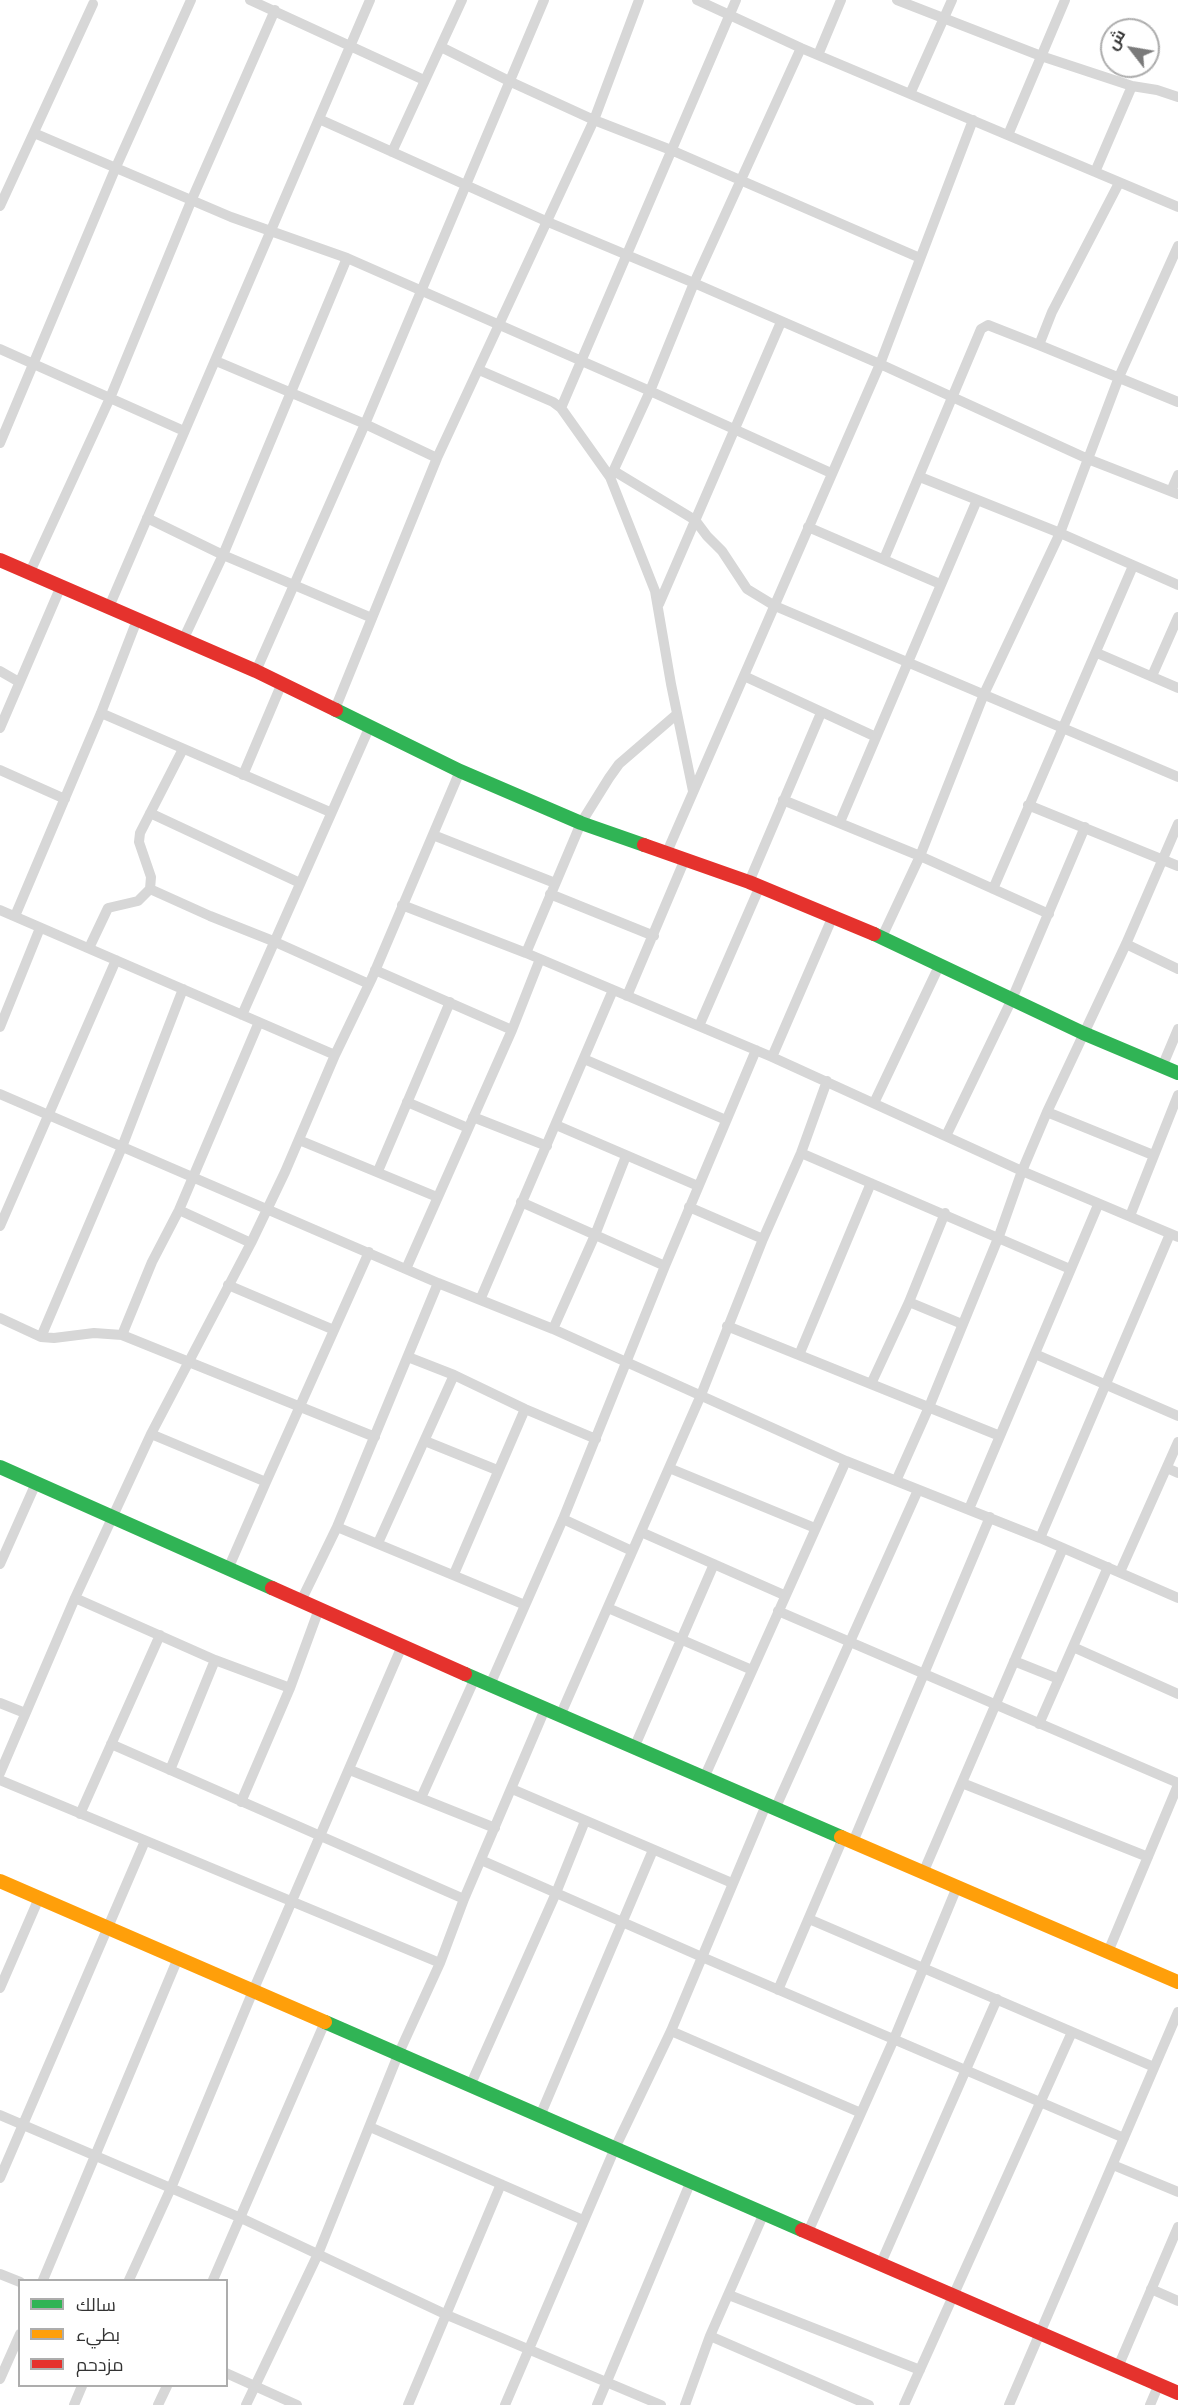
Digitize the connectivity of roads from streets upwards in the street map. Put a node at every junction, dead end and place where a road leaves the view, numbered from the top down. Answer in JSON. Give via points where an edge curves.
{"nodes":[{"id":1,"x":191,"y":0,"type":"edge"},
{"id":2,"x":250,"y":0,"type":"edge"},
{"id":3,"x":370,"y":0,"type":"edge"},
{"id":4,"x":462,"y":0,"type":"edge"},
{"id":5,"x":544,"y":0,"type":"edge"},
{"id":6,"x":639,"y":0,"type":"edge"},
{"id":7,"x":697,"y":0,"type":"edge"},
{"id":8,"x":736,"y":0,"type":"edge"},
{"id":9,"x":841,"y":0,"type":"edge"},
{"id":10,"x":897,"y":0,"type":"edge"},
{"id":11,"x":952,"y":0,"type":"edge"},
{"id":12,"x":1065,"y":0,"type":"edge"},
{"id":13,"x":93,"y":4,"type":"dead end"},
{"id":14,"x":275,"y":10,"type":"junction"},
{"id":15,"x":729,"y":15,"type":"junction"},
{"id":16,"x":945,"y":18,"type":"junction"},
{"id":17,"x":351,"y":45,"type":"junction"},
{"id":18,"x":441,"y":47,"type":"junction"},
{"id":19,"x":801,"y":48,"type":"junction"},
{"id":20,"x":818,"y":55,"type":"junction"},
{"id":21,"x":1041,"y":56,"type":"junction"},
{"id":22,"x":424,"y":80,"type":"junction"},
{"id":23,"x":511,"y":82,"type":"junction"},
{"id":24,"x":1132,"y":86,"type":"junction"},
{"id":25,"x":910,"y":94,"type":"junction"},
{"id":26,"x":1178,"y":97,"type":"edge"},
{"id":27,"x":319,"y":119,"type":"junction"},
{"id":28,"x":594,"y":120,"type":"junction"},
{"id":29,"x":973,"y":120,"type":"junction"},
{"id":30,"x":34,"y":133,"type":"junction"},
{"id":31,"x":1008,"y":135,"type":"junction"},
{"id":32,"x":671,"y":150,"type":"junction"},
{"id":33,"x":392,"y":152,"type":"junction"},
{"id":34,"x":116,"y":167,"type":"junction"},
{"id":35,"x":1095,"y":172,"type":"junction"},
{"id":36,"x":740,"y":181,"type":"junction"},
{"id":37,"x":1119,"y":183,"type":"junction"},
{"id":38,"x":466,"y":184,"type":"junction"},
{"id":39,"x":192,"y":199,"type":"junction"},
{"id":40,"x":0,"y":206,"type":"edge"},
{"id":41,"x":1178,"y":207,"type":"edge"},
{"id":42,"x":548,"y":222,"type":"junction"},
{"id":43,"x":271,"y":231,"type":"junction"},
{"id":44,"x":1178,"y":246,"type":"edge"},
{"id":45,"x":626,"y":255,"type":"junction"},
{"id":46,"x":347,"y":258,"type":"junction"},
{"id":47,"x":921,"y":258,"type":"junction"},
{"id":48,"x":694,"y":283,"type":"junction"},
{"id":49,"x":422,"y":291,"type":"junction"},
{"id":50,"x":781,"y":322,"type":"junction"},
{"id":51,"x":500,"y":324,"type":"junction"},
{"id":52,"x":1039,"y":345,"type":"junction"},
{"id":53,"x":0,"y":349,"type":"edge"},
{"id":54,"x":580,"y":360,"type":"junction"},
{"id":55,"x":216,"y":361,"type":"junction"},
{"id":56,"x":34,"y":364,"type":"junction"},
{"id":57,"x":880,"y":364,"type":"junction"},
{"id":58,"x":479,"y":370,"type":"junction"},
{"id":59,"x":1119,"y":377,"type":"junction"},
{"id":60,"x":650,"y":391,"type":"junction"},
{"id":61,"x":291,"y":393,"type":"junction"},
{"id":62,"x":954,"y":397,"type":"junction"},
{"id":63,"x":110,"y":398,"type":"junction"},
{"id":64,"x":1178,"y":402,"type":"edge"},
{"id":65,"x":561,"y":408,"type":"junction"},
{"id":66,"x":365,"y":424,"type":"junction"},
{"id":67,"x":735,"y":430,"type":"junction"},
{"id":68,"x":184,"y":431,"type":"junction"},
{"id":69,"x":0,"y":443,"type":"edge"},
{"id":70,"x":437,"y":458,"type":"junction"},
{"id":71,"x":1088,"y":459,"type":"junction"},
{"id":72,"x":831,"y":473,"type":"junction"},
{"id":73,"x":612,"y":474,"type":"junction"},
{"id":74,"x":1178,"y":475,"type":"edge"},
{"id":75,"x":920,"y":477,"type":"junction"},
{"id":76,"x":1175,"y":493,"type":"edge"},
{"id":77,"x":976,"y":500,"type":"junction"},
{"id":78,"x":147,"y":518,"type":"junction"},
{"id":79,"x":695,"y":520,"type":"junction"},
{"id":80,"x":808,"y":527,"type":"junction"},
{"id":81,"x":1060,"y":533,"type":"junction"},
{"id":82,"x":223,"y":555,"type":"junction"},
{"id":83,"x":884,"y":559,"type":"junction"},
{"id":84,"x":0,"y":560,"type":"edge"},
{"id":85,"x":1133,"y":566,"type":"junction"},
{"id":86,"x":30,"y":572,"type":"junction"},
{"id":87,"x":940,"y":584,"type":"junction"},
{"id":88,"x":294,"y":585,"type":"junction"},
{"id":89,"x":1178,"y":585,"type":"edge"},
{"id":90,"x":61,"y":586,"type":"junction"},
{"id":91,"x":659,"y":605,"type":"junction"},
{"id":92,"x":775,"y":606,"type":"junction"},
{"id":93,"x":109,"y":607,"type":"junction"},
{"id":94,"x":1178,"y":617,"type":"edge"},
{"id":95,"x":372,"y":618,"type":"junction"},
{"id":96,"x":137,"y":620,"type":"junction"},
{"id":97,"x":183,"y":640,"type":"junction"},
{"id":98,"x":1097,"y":654,"type":"junction"},
{"id":99,"x":909,"y":661,"type":"junction"},
{"id":100,"x":0,"y":671,"type":"edge"},
{"id":101,"x":256,"y":671,"type":"junction"},
{"id":102,"x":744,"y":676,"type":"junction"},
{"id":103,"x":1152,"y":676,"type":"junction"},
{"id":104,"x":20,"y":682,"type":"junction"},
{"id":105,"x":282,"y":683,"type":"junction"},
{"id":106,"x":1178,"y":688,"type":"edge"},
{"id":107,"x":984,"y":694,"type":"junction"},
{"id":108,"x":335,"y":709,"type":"junction"},
{"id":109,"x":101,"y":712,"type":"junction"},
{"id":110,"x":821,"y":713,"type":"junction"},
{"id":111,"x":677,"y":714,"type":"junction"},
{"id":112,"x":370,"y":726,"type":"junction"},
{"id":113,"x":1063,"y":727,"type":"junction"},
{"id":114,"x":0,"y":728,"type":"edge"},
{"id":115,"x":876,"y":737,"type":"junction"},
{"id":116,"x":183,"y":749,"type":"junction"},
{"id":117,"x":0,"y":770,"type":"edge"},
{"id":118,"x":460,"y":771,"type":"junction"},
{"id":119,"x":243,"y":775,"type":"junction"},
{"id":120,"x":1178,"y":777,"type":"edge"},
{"id":121,"x":693,"y":791,"type":"junction"},
{"id":122,"x":65,"y":799,"type":"junction"},
{"id":123,"x":783,"y":800,"type":"junction"},
{"id":124,"x":1028,"y":805,"type":"junction"},
{"id":125,"x":330,"y":812,"type":"junction"},
{"id":126,"x":150,"y":813,"type":"junction"},
{"id":127,"x":840,"y":822,"type":"junction"},
{"id":128,"x":581,"y":823,"type":"junction"},
{"id":129,"x":1178,"y":824,"type":"edge"},
{"id":130,"x":1085,"y":827,"type":"junction"},
{"id":131,"x":433,"y":835,"type":"junction"},
{"id":132,"x":667,"y":852,"type":"junction"},
{"id":133,"x":920,"y":856,"type":"junction"},
{"id":134,"x":685,"y":859,"type":"junction"},
{"id":135,"x":1163,"y":859,"type":"junction"},
{"id":136,"x":1178,"y":866,"type":"edge"},
{"id":137,"x":300,"y":883,"type":"junction"},
{"id":138,"x":555,"y":883,"type":"junction"},
{"id":139,"x":754,"y":884,"type":"junction"},
{"id":140,"x":150,"y":889,"type":"junction"},
{"id":141,"x":993,"y":889,"type":"junction"},
{"id":142,"x":550,"y":894,"type":"junction"},
{"id":143,"x":402,"y":905,"type":"junction"},
{"id":144,"x":0,"y":910,"type":"edge"},
{"id":145,"x":1049,"y":914,"type":"junction"},
{"id":146,"x":15,"y":916,"type":"junction"},
{"id":147,"x":833,"y":916,"type":"junction"},
{"id":148,"x":40,"y":928,"type":"junction"},
{"id":149,"x":654,"y":936,"type":"junction"},
{"id":150,"x":882,"y":937,"type":"junction"},
{"id":151,"x":273,"y":941,"type":"junction"},
{"id":152,"x":1126,"y":944,"type":"junction"},
{"id":153,"x":89,"y":948,"type":"junction"},
{"id":154,"x":526,"y":953,"type":"junction"},
{"id":155,"x":540,"y":959,"type":"junction"},
{"id":156,"x":117,"y":960,"type":"junction"},
{"id":157,"x":940,"y":964,"type":"junction"},
{"id":158,"x":1178,"y":969,"type":"edge"},
{"id":159,"x":375,"y":970,"type":"junction"},
{"id":160,"x":369,"y":984,"type":"junction"},
{"id":161,"x":183,"y":989,"type":"junction"},
{"id":162,"x":613,"y":990,"type":"junction"},
{"id":163,"x":627,"y":996,"type":"junction"},
{"id":164,"x":1012,"y":999,"type":"junction"},
{"id":165,"x":450,"y":1002,"type":"junction"},
{"id":166,"x":242,"y":1015,"type":"junction"},
{"id":167,"x":260,"y":1022,"type":"junction"},
{"id":168,"x":699,"y":1026,"type":"junction"},
{"id":169,"x":0,"y":1027,"type":"edge"},
{"id":170,"x":1178,"y":1029,"type":"edge"},
{"id":171,"x":512,"y":1030,"type":"junction"},
{"id":172,"x":1083,"y":1034,"type":"junction"},
{"id":173,"x":756,"y":1050,"type":"junction"},
{"id":174,"x":335,"y":1055,"type":"junction"},
{"id":175,"x":772,"y":1057,"type":"junction"},
{"id":176,"x":584,"y":1059,"type":"junction"},
{"id":177,"x":1162,"y":1067,"type":"junction"},
{"id":178,"x":1178,"y":1073,"type":"edge"},
{"id":179,"x":827,"y":1081,"type":"junction"},
{"id":180,"x":0,"y":1094,"type":"edge"},
{"id":181,"x":1178,"y":1095,"type":"edge"},
{"id":182,"x":407,"y":1102,"type":"junction"},
{"id":183,"x":874,"y":1103,"type":"junction"},
{"id":184,"x":1047,"y":1112,"type":"junction"},
{"id":185,"x":48,"y":1116,"type":"junction"},
{"id":186,"x":473,"y":1117,"type":"junction"},
{"id":187,"x":726,"y":1120,"type":"junction"},
{"id":188,"x":556,"y":1125,"type":"junction"},
{"id":189,"x":468,"y":1128,"type":"junction"},
{"id":190,"x":946,"y":1136,"type":"junction"},
{"id":191,"x":299,"y":1140,"type":"junction"},
{"id":192,"x":547,"y":1146,"type":"junction"},
{"id":193,"x":122,"y":1147,"type":"junction"},
{"id":194,"x":801,"y":1153,"type":"junction"},
{"id":195,"x":1154,"y":1155,"type":"junction"},
{"id":196,"x":626,"y":1156,"type":"junction"},
{"id":197,"x":1022,"y":1171,"type":"junction"},
{"id":198,"x":378,"y":1172,"type":"junction"},
{"id":199,"x":194,"y":1178,"type":"junction"},
{"id":200,"x":871,"y":1183,"type":"junction"},
{"id":201,"x":698,"y":1186,"type":"junction"},
{"id":202,"x":437,"y":1197,"type":"junction"},
{"id":203,"x":521,"y":1202,"type":"junction"},
{"id":204,"x":1098,"y":1205,"type":"junction"},
{"id":205,"x":689,"y":1207,"type":"junction"},
{"id":206,"x":267,"y":1208,"type":"junction"},
{"id":207,"x":179,"y":1210,"type":"junction"},
{"id":208,"x":945,"y":1213,"type":"junction"},
{"id":209,"x":1130,"y":1216,"type":"junction"},
{"id":210,"x":0,"y":1226,"type":"edge"},
{"id":211,"x":595,"y":1235,"type":"junction"},
{"id":212,"x":1174,"y":1235,"type":"edge"},
{"id":213,"x":999,"y":1236,"type":"junction"},
{"id":214,"x":763,"y":1239,"type":"junction"},
{"id":215,"x":251,"y":1243,"type":"junction"},
{"id":216,"x":369,"y":1252,"type":"junction"},
{"id":217,"x":665,"y":1266,"type":"junction"},
{"id":218,"x":406,"y":1269,"type":"junction"},
{"id":219,"x":1070,"y":1269,"type":"junction"},
{"id":220,"x":438,"y":1283,"type":"junction"},
{"id":221,"x":228,"y":1285,"type":"junction"},
{"id":222,"x":480,"y":1299,"type":"junction"},
{"id":223,"x":909,"y":1302,"type":"junction"},
{"id":224,"x":0,"y":1318,"type":"edge"},
{"id":225,"x":962,"y":1324,"type":"junction"},
{"id":226,"x":727,"y":1326,"type":"junction"},
{"id":227,"x":553,"y":1329,"type":"junction"},
{"id":228,"x":334,"y":1330,"type":"junction"},
{"id":229,"x":122,"y":1335,"type":"junction"},
{"id":230,"x":41,"y":1337,"type":"junction"},
{"id":231,"x":1035,"y":1354,"type":"junction"},
{"id":232,"x":799,"y":1355,"type":"junction"},
{"id":233,"x":408,"y":1357,"type":"junction"},
{"id":234,"x":189,"y":1361,"type":"junction"},
{"id":235,"x":627,"y":1364,"type":"junction"},
{"id":236,"x":454,"y":1375,"type":"junction"},
{"id":237,"x":871,"y":1384,"type":"junction"},
{"id":238,"x":1107,"y":1385,"type":"junction"},
{"id":239,"x":701,"y":1395,"type":"junction"},
{"id":240,"x":929,"y":1407,"type":"junction"},
{"id":241,"x":299,"y":1408,"type":"junction"},
{"id":242,"x":525,"y":1409,"type":"junction"},
{"id":243,"x":1178,"y":1416,"type":"edge"},
{"id":244,"x":151,"y":1434,"type":"junction"},
{"id":245,"x":999,"y":1436,"type":"junction"},
{"id":246,"x":375,"y":1437,"type":"junction"},
{"id":247,"x":596,"y":1439,"type":"junction"},
{"id":248,"x":425,"y":1441,"type":"junction"},
{"id":249,"x":1178,"y":1442,"type":"edge"},
{"id":250,"x":846,"y":1461,"type":"junction"},
{"id":251,"x":0,"y":1467,"type":"edge"},
{"id":252,"x":669,"y":1468,"type":"junction"},
{"id":253,"x":1167,"y":1468,"type":"junction"},
{"id":254,"x":497,"y":1470,"type":"junction"},
{"id":255,"x":1178,"y":1473,"type":"edge"},
{"id":256,"x":896,"y":1481,"type":"junction"},
{"id":257,"x":266,"y":1482,"type":"junction"},
{"id":258,"x":36,"y":1484,"type":"junction"},
{"id":259,"x":918,"y":1490,"type":"junction"},
{"id":260,"x":969,"y":1509,"type":"junction"},
{"id":261,"x":112,"y":1517,"type":"junction"},
{"id":262,"x":990,"y":1517,"type":"junction"},
{"id":263,"x":563,"y":1519,"type":"junction"},
{"id":264,"x":337,"y":1527,"type":"junction"},
{"id":265,"x":815,"y":1527,"type":"junction"},
{"id":266,"x":641,"y":1532,"type":"junction"},
{"id":267,"x":1040,"y":1538,"type":"junction"},
{"id":268,"x":378,"y":1543,"type":"junction"},
{"id":269,"x":1063,"y":1548,"type":"junction"},
{"id":270,"x":632,"y":1551,"type":"junction"},
{"id":271,"x":0,"y":1564,"type":"edge"},
{"id":272,"x":714,"y":1564,"type":"junction"},
{"id":273,"x":1108,"y":1567,"type":"junction"},
{"id":274,"x":228,"y":1569,"type":"junction"},
{"id":275,"x":1120,"y":1572,"type":"junction"},
{"id":276,"x":454,"y":1574,"type":"junction"},
{"id":277,"x":784,"y":1595,"type":"junction"},
{"id":278,"x":75,"y":1598,"type":"junction"},
{"id":279,"x":1178,"y":1598,"type":"edge"},
{"id":280,"x":302,"y":1601,"type":"junction"},
{"id":281,"x":525,"y":1605,"type":"junction"},
{"id":282,"x":608,"y":1608,"type":"junction"},
{"id":283,"x":319,"y":1609,"type":"junction"},
{"id":284,"x":778,"y":1611,"type":"junction"},
{"id":285,"x":160,"y":1635,"type":"junction"},
{"id":286,"x":681,"y":1639,"type":"junction"},
{"id":287,"x":850,"y":1643,"type":"junction"},
{"id":288,"x":402,"y":1646,"type":"junction"},
{"id":289,"x":1073,"y":1647,"type":"junction"},
{"id":290,"x":216,"y":1659,"type":"junction"},
{"id":291,"x":1014,"y":1661,"type":"junction"},
{"id":292,"x":752,"y":1670,"type":"junction"},
{"id":293,"x":924,"y":1674,"type":"junction"},
{"id":294,"x":475,"y":1678,"type":"junction"},
{"id":295,"x":1059,"y":1679,"type":"junction"},
{"id":296,"x":490,"y":1685,"type":"junction"},
{"id":297,"x":290,"y":1688,"type":"junction"},
{"id":298,"x":1178,"y":1694,"type":"edge"},
{"id":299,"x":0,"y":1703,"type":"edge"},
{"id":300,"x":994,"y":1706,"type":"junction"},
{"id":301,"x":545,"y":1709,"type":"junction"},
{"id":302,"x":25,"y":1713,"type":"junction"},
{"id":303,"x":560,"y":1716,"type":"junction"},
{"id":304,"x":1039,"y":1724,"type":"junction"},
{"id":305,"x":111,"y":1744,"type":"junction"},
{"id":306,"x":634,"y":1748,"type":"junction"},
{"id":307,"x":170,"y":1770,"type":"junction"},
{"id":308,"x":350,"y":1770,"type":"junction"},
{"id":309,"x":0,"y":1773,"type":"edge"},
{"id":310,"x":704,"y":1778,"type":"junction"},
{"id":311,"x":0,"y":1780,"type":"edge"},
{"id":312,"x":962,"y":1783,"type":"junction"},
{"id":313,"x":1178,"y":1784,"type":"edge"},
{"id":314,"x":512,"y":1789,"type":"junction"},
{"id":315,"x":421,"y":1798,"type":"junction"},
{"id":316,"x":241,"y":1802,"type":"junction"},
{"id":317,"x":771,"y":1807,"type":"junction"},
{"id":318,"x":80,"y":1814,"type":"junction"},
{"id":319,"x":585,"y":1821,"type":"junction"},
{"id":320,"x":495,"y":1828,"type":"junction"},
{"id":321,"x":321,"y":1836,"type":"junction"},
{"id":322,"x":848,"y":1840,"type":"junction"},
{"id":323,"x":145,"y":1841,"type":"junction"},
{"id":324,"x":653,"y":1850,"type":"junction"},
{"id":325,"x":1148,"y":1857,"type":"junction"},
{"id":326,"x":481,"y":1860,"type":"junction"},
{"id":327,"x":923,"y":1873,"type":"junction"},
{"id":328,"x":0,"y":1881,"type":"edge"},
{"id":329,"x":732,"y":1883,"type":"junction"},
{"id":330,"x":957,"y":1887,"type":"junction"},
{"id":331,"x":556,"y":1893,"type":"junction"},
{"id":332,"x":39,"y":1898,"type":"junction"},
{"id":333,"x":464,"y":1899,"type":"junction"},
{"id":334,"x":291,"y":1902,"type":"junction"},
{"id":335,"x":809,"y":1919,"type":"junction"},
{"id":336,"x":623,"y":1922,"type":"junction"},
{"id":337,"x":108,"y":1928,"type":"junction"},
{"id":338,"x":1108,"y":1952,"type":"junction"},
{"id":339,"x":702,"y":1957,"type":"junction"},
{"id":340,"x":178,"y":1958,"type":"junction"},
{"id":341,"x":441,"y":1963,"type":"junction"},
{"id":342,"x":924,"y":1967,"type":"junction"},
{"id":343,"x":1178,"y":1982,"type":"edge"},
{"id":344,"x":0,"y":1988,"type":"edge"},
{"id":345,"x":778,"y":1990,"type":"junction"},
{"id":346,"x":253,"y":1991,"type":"junction"},
{"id":347,"x":997,"y":1999,"type":"junction"},
{"id":348,"x":1178,"y":2012,"type":"edge"},
{"id":349,"x":325,"y":2022,"type":"junction"},
{"id":350,"x":671,"y":2031,"type":"junction"},
{"id":351,"x":1072,"y":2032,"type":"junction"},
{"id":352,"x":894,"y":2039,"type":"junction"},
{"id":353,"x":398,"y":2055,"type":"junction"},
{"id":354,"x":1154,"y":2067,"type":"junction"},
{"id":355,"x":966,"y":2070,"type":"junction"},
{"id":356,"x":470,"y":2086,"type":"junction"},
{"id":357,"x":1040,"y":2102,"type":"junction"},
{"id":358,"x":861,"y":2113,"type":"junction"},
{"id":359,"x":0,"y":2115,"type":"edge"},
{"id":360,"x":540,"y":2116,"type":"junction"},
{"id":361,"x":22,"y":2124,"type":"junction"},
{"id":362,"x":370,"y":2127,"type":"junction"},
{"id":363,"x":1124,"y":2138,"type":"junction"},
{"id":364,"x":615,"y":2148,"type":"junction"},
{"id":365,"x":96,"y":2155,"type":"junction"},
{"id":366,"x":1113,"y":2164,"type":"junction"},
{"id":367,"x":0,"y":2178,"type":"edge"},
{"id":368,"x":691,"y":2181,"type":"junction"},
{"id":369,"x":501,"y":2184,"type":"junction"},
{"id":370,"x":171,"y":2188,"type":"junction"},
{"id":371,"x":1178,"y":2192,"type":"edge"},
{"id":372,"x":764,"y":2213,"type":"junction"},
{"id":373,"x":241,"y":2218,"type":"junction"},
{"id":374,"x":583,"y":2220,"type":"junction"},
{"id":375,"x":1178,"y":2227,"type":"edge"},
{"id":376,"x":808,"y":2232,"type":"junction"},
{"id":377,"x":318,"y":2254,"type":"junction"},
{"id":378,"x":881,"y":2263,"type":"junction"},
{"id":379,"x":0,"y":2274,"type":"edge"},
{"id":380,"x":43,"y":2279,"type":"edge"},
{"id":381,"x":129,"y":2279,"type":"edge"},
{"id":382,"x":213,"y":2279,"type":"edge"},
{"id":383,"x":18,"y":2281,"type":"edge"},
{"id":384,"x":1151,"y":2289,"type":"junction"},
{"id":385,"x":729,"y":2295,"type":"junction"},
{"id":386,"x":954,"y":2295,"type":"junction"},
{"id":387,"x":1178,"y":2301,"type":"edge"},
{"id":388,"x":447,"y":2315,"type":"junction"},
{"id":389,"x":1040,"y":2333,"type":"junction"},
{"id":390,"x":710,"y":2336,"type":"junction"},
{"id":391,"x":18,"y":2337,"type":"edge"},
{"id":392,"x":531,"y":2349,"type":"junction"},
{"id":393,"x":3,"y":2362,"type":"edge"},
{"id":394,"x":1118,"y":2367,"type":"junction"},
{"id":395,"x":920,"y":2370,"type":"junction"},
{"id":396,"x":228,"y":2374,"type":"edge"},
{"id":397,"x":0,"y":2379,"type":"edge"},
{"id":398,"x":606,"y":2383,"type":"junction"},
{"id":399,"x":1159,"y":2384,"type":"junction"},
{"id":400,"x":254,"y":2386,"type":"junction"},
{"id":401,"x":81,"y":2387,"type":"edge"},
{"id":402,"x":166,"y":2387,"type":"edge"},
{"id":403,"x":1178,"y":2393,"type":"edge"},
{"id":404,"x":74,"y":2405,"type":"edge"},
{"id":405,"x":158,"y":2405,"type":"edge"},
{"id":406,"x":246,"y":2405,"type":"edge"},
{"id":407,"x":297,"y":2405,"type":"edge"},
{"id":408,"x":408,"y":2405,"type":"edge"},
{"id":409,"x":505,"y":2405,"type":"edge"},
{"id":410,"x":597,"y":2405,"type":"edge"},
{"id":411,"x":661,"y":2405,"type":"edge"},
{"id":412,"x":685,"y":2405,"type":"edge"},
{"id":413,"x":869,"y":2405,"type":"edge"},
{"id":414,"x":904,"y":2405,"type":"edge"},
{"id":415,"x":1009,"y":2405,"type":"edge"},
{"id":416,"x":1150,"y":2405,"type":"edge"}],
"edges":[{"from":1,"to":34,"type":"street"},
{"from":2,"to":14,"type":"street"},
{"from":3,"to":17,"type":"street"},
{"from":4,"to":18,"type":"street"},
{"from":5,"to":23,"type":"street"},
{"from":6,"to":28,"type":"street"},
{"from":7,"to":15,"type":"street"},
{"from":8,"to":15,"type":"street"},
{"from":9,"to":20,"type":"street"},
{"from":10,"to":16,"type":"street"},
{"from":11,"to":16,"type":"street"},
{"from":12,"to":21,"type":"street"},
{"from":13,"to":30,"type":"street"},
{"from":14,"to":17,"type":"street"},
{"from":14,"to":39,"type":"street"},
{"from":15,"to":19,"type":"street"},
{"from":15,"to":32,"type":"street"},
{"from":16,"to":21,"type":"street"},
{"from":16,"to":25,"type":"street"},
{"from":17,"to":22,"type":"street"},
{"from":17,"to":27,"type":"street"},
{"from":18,"to":22,"type":"street"},
{"from":18,"to":23,"type":"street"},
{"from":19,"to":20,"type":"street"},
{"from":19,"to":36,"type":"street"},
{"from":20,"to":25,"type":"street"},
{"from":21,"to":24,"type":"street"},
{"from":21,"to":31,"type":"street"},
{"from":22,"to":33,"type":"street"},
{"from":23,"to":28,"type":"street"},
{"from":23,"to":38,"type":"street"},
{"from":24,"to":26,"type":"street"},
{"from":24,"to":35,"type":"street"},
{"from":25,"to":29,"type":"street"},
{"from":27,"to":33,"type":"street"},
{"from":27,"to":43,"type":"street"},
{"from":28,"to":32,"type":"street"},
{"from":28,"to":42,"type":"street"},
{"from":29,"to":31,"type":"street"},
{"from":29,"to":47,"type":"street"},
{"from":30,"to":34,"type":"street"},
{"from":30,"to":40,"type":"street"},
{"from":31,"to":35,"type":"street"},
{"from":32,"to":36,"type":"street"},
{"from":32,"to":45,"type":"street"},
{"from":33,"to":38,"type":"street"},
{"from":34,"to":39,"type":"street"},
{"from":34,"to":56,"type":"street"},
{"from":35,"to":37,"type":"street"},
{"from":36,"to":47,"type":"street"},
{"from":36,"to":48,"type":"street"},
{"from":37,"to":41,"type":"street"},
{"from":37,"to":52,"type":"street"},
{"from":38,"to":42,"type":"street"},
{"from":38,"to":49,"type":"street"},
{"from":39,"to":43,"type":"street"},
{"from":39,"to":63,"type":"street"},
{"from":42,"to":45,"type":"street"},
{"from":42,"to":51,"type":"street"},
{"from":43,"to":46,"type":"street"},
{"from":43,"to":55,"type":"street"},
{"from":44,"to":59,"type":"street"},
{"from":45,"to":48,"type":"street"},
{"from":45,"to":54,"type":"street"},
{"from":46,"to":49,"type":"street"},
{"from":46,"to":61,"type":"street"},
{"from":47,"to":57,"type":"street"},
{"from":48,"to":50,"type":"street"},
{"from":48,"to":60,"type":"street"},
{"from":49,"to":51,"type":"street"},
{"from":49,"to":66,"type":"street"},
{"from":50,"to":57,"type":"street"},
{"from":50,"to":67,"type":"street"},
{"from":51,"to":54,"type":"street"},
{"from":51,"to":58,"type":"street"},
{"from":52,"to":59,"type":"street"},
{"from":52,"to":62,"type":"street","via":[[984,327]]},
{"from":53,"to":56,"type":"street"},
{"from":54,"to":60,"type":"street"},
{"from":54,"to":65,"type":"street"},
{"from":55,"to":61,"type":"street"},
{"from":55,"to":68,"type":"street"},
{"from":56,"to":63,"type":"street"},
{"from":56,"to":69,"type":"street"},
{"from":57,"to":62,"type":"street"},
{"from":57,"to":72,"type":"street"},
{"from":58,"to":65,"type":"street"},
{"from":58,"to":70,"type":"street"},
{"from":59,"to":64,"type":"street"},
{"from":59,"to":71,"type":"street"},
{"from":60,"to":67,"type":"street"},
{"from":60,"to":73,"type":"street"},
{"from":61,"to":66,"type":"street"},
{"from":61,"to":82,"type":"street"},
{"from":62,"to":71,"type":"street"},
{"from":62,"to":75,"type":"street"},
{"from":63,"to":68,"type":"street"},
{"from":63,"to":86,"type":"street"},
{"from":65,"to":73,"type":"street"},
{"from":66,"to":70,"type":"street"},
{"from":66,"to":88,"type":"street"},
{"from":67,"to":72,"type":"street"},
{"from":67,"to":79,"type":"street"},
{"from":68,"to":78,"type":"street"},
{"from":70,"to":95,"type":"street"},
{"from":71,"to":76,"type":"street"},
{"from":71,"to":81,"type":"street"},
{"from":72,"to":80,"type":"street"},
{"from":73,"to":79,"type":"street"},
{"from":73,"to":91,"type":"street"},
{"from":74,"to":76,"type":"street"},
{"from":75,"to":77,"type":"street"},
{"from":75,"to":83,"type":"street"},
{"from":77,"to":81,"type":"street"},
{"from":77,"to":87,"type":"street"},
{"from":78,"to":82,"type":"street"},
{"from":78,"to":93,"type":"street"},
{"from":79,"to":91,"type":"street"},
{"from":79,"to":92,"type":"street","via":[[747,588]]},
{"from":80,"to":83,"type":"street"},
{"from":80,"to":92,"type":"street"},
{"from":81,"to":85,"type":"street"},
{"from":81,"to":107,"type":"street"},
{"from":82,"to":88,"type":"street"},
{"from":82,"to":97,"type":"street"},
{"from":83,"to":87,"type":"street"},
{"from":84,"to":86,"type":"street"},
{"from":85,"to":89,"type":"street"},
{"from":85,"to":98,"type":"street"},
{"from":86,"to":90,"type":"street"},
{"from":87,"to":99,"type":"street"},
{"from":88,"to":95,"type":"street"},
{"from":88,"to":101,"type":"street"},
{"from":90,"to":93,"type":"street"},
{"from":90,"to":104,"type":"street"},
{"from":91,"to":111,"type":"street"},
{"from":92,"to":99,"type":"street"},
{"from":92,"to":102,"type":"street"},
{"from":93,"to":96,"type":"street"},
{"from":94,"to":103,"type":"street"},
{"from":95,"to":108,"type":"street"},
{"from":96,"to":97,"type":"street"},
{"from":96,"to":109,"type":"street"},
{"from":97,"to":101,"type":"street"},
{"from":98,"to":103,"type":"street"},
{"from":98,"to":113,"type":"street"},
{"from":99,"to":107,"type":"street"},
{"from":99,"to":115,"type":"street"},
{"from":100,"to":104,"type":"street"},
{"from":101,"to":105,"type":"street"},
{"from":102,"to":110,"type":"street"},
{"from":102,"to":121,"type":"street"},
{"from":103,"to":106,"type":"street"},
{"from":104,"to":114,"type":"street"},
{"from":105,"to":108,"type":"street"},
{"from":105,"to":119,"type":"street"},
{"from":107,"to":113,"type":"street"},
{"from":107,"to":133,"type":"street"},
{"from":108,"to":112,"type":"street"},
{"from":109,"to":116,"type":"street"},
{"from":109,"to":122,"type":"street"},
{"from":110,"to":115,"type":"street"},
{"from":110,"to":123,"type":"street"},
{"from":111,"to":121,"type":"street"},
{"from":111,"to":128,"type":"street","via":[[613,771]]},
{"from":112,"to":118,"type":"street"},
{"from":112,"to":125,"type":"street"},
{"from":113,"to":120,"type":"street"},
{"from":113,"to":124,"type":"street"},
{"from":115,"to":127,"type":"street"},
{"from":116,"to":119,"type":"street"},
{"from":116,"to":126,"type":"street"},
{"from":117,"to":122,"type":"street"},
{"from":118,"to":128,"type":"street"},
{"from":118,"to":131,"type":"street"},
{"from":119,"to":125,"type":"street"},
{"from":121,"to":132,"type":"street"},
{"from":122,"to":146,"type":"street"},
{"from":123,"to":127,"type":"street"},
{"from":123,"to":139,"type":"street"},
{"from":124,"to":130,"type":"street"},
{"from":124,"to":141,"type":"street"},
{"from":125,"to":137,"type":"street"},
{"from":126,"to":137,"type":"street"},
{"from":126,"to":140,"type":"street","via":[[139,838],[151,876]]},
{"from":127,"to":133,"type":"street"},
{"from":128,"to":132,"type":"street"},
{"from":128,"to":138,"type":"street"},
{"from":129,"to":135,"type":"street"},
{"from":130,"to":135,"type":"street"},
{"from":130,"to":145,"type":"street"},
{"from":131,"to":138,"type":"street"},
{"from":131,"to":143,"type":"street"},
{"from":132,"to":134,"type":"street"},
{"from":133,"to":141,"type":"street"},
{"from":133,"to":150,"type":"street"},
{"from":134,"to":139,"type":"street"},
{"from":134,"to":149,"type":"street"},
{"from":135,"to":136,"type":"street"},
{"from":135,"to":152,"type":"street"},
{"from":137,"to":151,"type":"street"},
{"from":138,"to":142,"type":"street"},
{"from":139,"to":147,"type":"street"},
{"from":139,"to":168,"type":"street"},
{"from":140,"to":151,"type":"street"},
{"from":140,"to":153,"type":"street","via":[[138,901],[108,908]]},
{"from":141,"to":145,"type":"street"},
{"from":142,"to":149,"type":"street"},
{"from":142,"to":154,"type":"street"},
{"from":143,"to":154,"type":"street"},
{"from":143,"to":159,"type":"street"},
{"from":144,"to":146,"type":"street"},
{"from":145,"to":164,"type":"street"},
{"from":146,"to":148,"type":"street"},
{"from":147,"to":150,"type":"street"},
{"from":147,"to":175,"type":"street"},
{"from":148,"to":153,"type":"street"},
{"from":148,"to":169,"type":"street"},
{"from":149,"to":163,"type":"street"},
{"from":150,"to":157,"type":"street"},
{"from":151,"to":160,"type":"street"},
{"from":151,"to":166,"type":"street"},
{"from":152,"to":158,"type":"street"},
{"from":152,"to":172,"type":"street"},
{"from":153,"to":156,"type":"street"},
{"from":154,"to":155,"type":"street"},
{"from":155,"to":162,"type":"street"},
{"from":155,"to":171,"type":"street"},
{"from":156,"to":161,"type":"street"},
{"from":156,"to":185,"type":"street"},
{"from":157,"to":164,"type":"street"},
{"from":157,"to":183,"type":"street"},
{"from":159,"to":160,"type":"street"},
{"from":159,"to":165,"type":"street"},
{"from":160,"to":174,"type":"street"},
{"from":161,"to":166,"type":"street"},
{"from":161,"to":193,"type":"street"},
{"from":162,"to":163,"type":"street"},
{"from":162,"to":176,"type":"street"},
{"from":163,"to":168,"type":"street"},
{"from":164,"to":172,"type":"street"},
{"from":164,"to":190,"type":"street"},
{"from":165,"to":171,"type":"street"},
{"from":165,"to":182,"type":"street"},
{"from":166,"to":167,"type":"street"},
{"from":167,"to":174,"type":"street"},
{"from":167,"to":199,"type":"street"},
{"from":168,"to":173,"type":"street"},
{"from":170,"to":177,"type":"street"},
{"from":171,"to":186,"type":"street"},
{"from":172,"to":177,"type":"street"},
{"from":172,"to":184,"type":"street"},
{"from":173,"to":175,"type":"street"},
{"from":173,"to":187,"type":"street"},
{"from":174,"to":191,"type":"street"},
{"from":175,"to":179,"type":"street"},
{"from":176,"to":187,"type":"street"},
{"from":176,"to":188,"type":"street"},
{"from":177,"to":178,"type":"street"},
{"from":179,"to":183,"type":"street"},
{"from":179,"to":194,"type":"street"},
{"from":180,"to":185,"type":"street"},
{"from":181,"to":195,"type":"street"},
{"from":182,"to":189,"type":"street"},
{"from":182,"to":198,"type":"street"},
{"from":183,"to":190,"type":"street"},
{"from":184,"to":195,"type":"street"},
{"from":184,"to":197,"type":"street"},
{"from":185,"to":193,"type":"street"},
{"from":185,"to":210,"type":"street"},
{"from":186,"to":189,"type":"street"},
{"from":186,"to":192,"type":"street"},
{"from":187,"to":201,"type":"street"},
{"from":188,"to":192,"type":"street"},
{"from":188,"to":196,"type":"street"},
{"from":189,"to":202,"type":"street"},
{"from":190,"to":197,"type":"street"},
{"from":191,"to":198,"type":"street"},
{"from":191,"to":206,"type":"street"},
{"from":192,"to":203,"type":"street"},
{"from":193,"to":199,"type":"street"},
{"from":193,"to":230,"type":"street"},
{"from":194,"to":200,"type":"street"},
{"from":194,"to":214,"type":"street"},
{"from":195,"to":209,"type":"street"},
{"from":196,"to":201,"type":"street"},
{"from":196,"to":211,"type":"street"},
{"from":197,"to":204,"type":"street"},
{"from":197,"to":213,"type":"street"},
{"from":198,"to":202,"type":"street"},
{"from":199,"to":206,"type":"street"},
{"from":199,"to":207,"type":"street"},
{"from":200,"to":208,"type":"street"},
{"from":200,"to":232,"type":"street"},
{"from":201,"to":205,"type":"street"},
{"from":202,"to":218,"type":"street"},
{"from":203,"to":211,"type":"street"},
{"from":203,"to":222,"type":"street"},
{"from":204,"to":209,"type":"street"},
{"from":204,"to":219,"type":"street"},
{"from":205,"to":214,"type":"street"},
{"from":205,"to":217,"type":"street"},
{"from":206,"to":215,"type":"street"},
{"from":206,"to":216,"type":"street"},
{"from":207,"to":215,"type":"street"},
{"from":207,"to":229,"type":"street"},
{"from":208,"to":213,"type":"street"},
{"from":208,"to":223,"type":"street"},
{"from":209,"to":212,"type":"street"},
{"from":211,"to":217,"type":"street"},
{"from":211,"to":227,"type":"street"},
{"from":212,"to":238,"type":"street"},
{"from":213,"to":219,"type":"street"},
{"from":213,"to":225,"type":"street"},
{"from":214,"to":226,"type":"street"},
{"from":215,"to":221,"type":"street"},
{"from":216,"to":218,"type":"street"},
{"from":216,"to":228,"type":"street"},
{"from":217,"to":235,"type":"street"},
{"from":218,"to":220,"type":"street"},
{"from":219,"to":231,"type":"street"},
{"from":220,"to":222,"type":"street"},
{"from":220,"to":233,"type":"street"},
{"from":221,"to":228,"type":"street"},
{"from":221,"to":234,"type":"street"},
{"from":222,"to":227,"type":"street"},
{"from":223,"to":225,"type":"street"},
{"from":223,"to":237,"type":"street"},
{"from":224,"to":230,"type":"street"},
{"from":225,"to":240,"type":"street"},
{"from":226,"to":232,"type":"street"},
{"from":226,"to":239,"type":"street"},
{"from":227,"to":235,"type":"street"},
{"from":228,"to":241,"type":"street"},
{"from":229,"to":230,"type":"street"},
{"from":229,"to":234,"type":"street"},
{"from":231,"to":238,"type":"street"},
{"from":231,"to":245,"type":"street"},
{"from":232,"to":237,"type":"street"},
{"from":233,"to":236,"type":"street"},
{"from":233,"to":246,"type":"street"},
{"from":234,"to":241,"type":"street"},
{"from":234,"to":244,"type":"street"},
{"from":235,"to":239,"type":"street"},
{"from":235,"to":247,"type":"street"},
{"from":236,"to":242,"type":"street"},
{"from":236,"to":248,"type":"street"},
{"from":237,"to":240,"type":"street"},
{"from":238,"to":243,"type":"street"},
{"from":238,"to":267,"type":"street"},
{"from":239,"to":250,"type":"street"},
{"from":239,"to":252,"type":"street"},
{"from":240,"to":245,"type":"street"},
{"from":240,"to":256,"type":"street"},
{"from":241,"to":246,"type":"street"},
{"from":241,"to":257,"type":"street"},
{"from":242,"to":247,"type":"street"},
{"from":242,"to":254,"type":"street"},
{"from":244,"to":257,"type":"street"},
{"from":244,"to":261,"type":"street"},
{"from":245,"to":260,"type":"street"},
{"from":246,"to":264,"type":"street"},
{"from":247,"to":263,"type":"street"},
{"from":248,"to":254,"type":"street"},
{"from":248,"to":268,"type":"street"},
{"from":249,"to":253,"type":"street"},
{"from":250,"to":256,"type":"street"},
{"from":250,"to":265,"type":"street"},
{"from":251,"to":258,"type":"street"},
{"from":252,"to":265,"type":"street"},
{"from":252,"to":266,"type":"street"},
{"from":253,"to":255,"type":"street"},
{"from":253,"to":275,"type":"street"},
{"from":254,"to":276,"type":"street"},
{"from":256,"to":259,"type":"street"},
{"from":257,"to":274,"type":"street"},
{"from":258,"to":261,"type":"street"},
{"from":258,"to":271,"type":"street"},
{"from":259,"to":260,"type":"street"},
{"from":259,"to":287,"type":"street"},
{"from":260,"to":262,"type":"street"},
{"from":261,"to":274,"type":"street"},
{"from":261,"to":278,"type":"street"},
{"from":262,"to":267,"type":"street"},
{"from":262,"to":293,"type":"street"},
{"from":263,"to":270,"type":"street"},
{"from":263,"to":281,"type":"street"},
{"from":264,"to":268,"type":"street"},
{"from":264,"to":280,"type":"street"},
{"from":265,"to":277,"type":"street"},
{"from":266,"to":270,"type":"street"},
{"from":266,"to":272,"type":"street"},
{"from":267,"to":269,"type":"street"},
{"from":268,"to":276,"type":"street"},
{"from":269,"to":273,"type":"street"},
{"from":269,"to":291,"type":"street"},
{"from":270,"to":282,"type":"street"},
{"from":272,"to":277,"type":"street"},
{"from":272,"to":286,"type":"street"},
{"from":273,"to":275,"type":"street"},
{"from":273,"to":289,"type":"street"},
{"from":274,"to":280,"type":"street"},
{"from":275,"to":279,"type":"street"},
{"from":276,"to":281,"type":"street"},
{"from":277,"to":284,"type":"street"},
{"from":278,"to":285,"type":"street"},
{"from":278,"to":302,"type":"street"},
{"from":280,"to":283,"type":"street"},
{"from":281,"to":296,"type":"street"},
{"from":282,"to":286,"type":"street"},
{"from":282,"to":303,"type":"street"},
{"from":283,"to":288,"type":"street"},
{"from":283,"to":297,"type":"street"},
{"from":284,"to":287,"type":"street"},
{"from":284,"to":292,"type":"street"},
{"from":285,"to":290,"type":"street"},
{"from":285,"to":305,"type":"street"},
{"from":286,"to":292,"type":"street"},
{"from":286,"to":306,"type":"street"},
{"from":287,"to":293,"type":"street"},
{"from":287,"to":317,"type":"street"},
{"from":288,"to":294,"type":"street"},
{"from":288,"to":308,"type":"street"},
{"from":289,"to":295,"type":"street"},
{"from":289,"to":298,"type":"street"},
{"from":290,"to":297,"type":"street"},
{"from":290,"to":307,"type":"street"},
{"from":291,"to":295,"type":"street"},
{"from":291,"to":300,"type":"street"},
{"from":292,"to":310,"type":"street"},
{"from":293,"to":300,"type":"street"},
{"from":293,"to":322,"type":"street"},
{"from":294,"to":296,"type":"street"},
{"from":294,"to":315,"type":"street"},
{"from":295,"to":304,"type":"street"},
{"from":296,"to":301,"type":"street"},
{"from":297,"to":316,"type":"street"},
{"from":299,"to":302,"type":"street"},
{"from":300,"to":304,"type":"street"},
{"from":300,"to":312,"type":"street"},
{"from":301,"to":303,"type":"street"},
{"from":301,"to":314,"type":"street"},
{"from":302,"to":309,"type":"street"},
{"from":303,"to":306,"type":"street"},
{"from":304,"to":313,"type":"street"},
{"from":305,"to":307,"type":"street"},
{"from":305,"to":318,"type":"street"},
{"from":306,"to":310,"type":"street"},
{"from":307,"to":316,"type":"street"},
{"from":308,"to":315,"type":"street"},
{"from":308,"to":321,"type":"street"},
{"from":310,"to":317,"type":"street"},
{"from":311,"to":318,"type":"street"},
{"from":312,"to":325,"type":"street"},
{"from":312,"to":327,"type":"street"},
{"from":313,"to":325,"type":"street"},
{"from":314,"to":319,"type":"street"},
{"from":314,"to":320,"type":"street"},
{"from":315,"to":320,"type":"street"},
{"from":316,"to":321,"type":"street"},
{"from":317,"to":322,"type":"street"},
{"from":317,"to":329,"type":"street"},
{"from":318,"to":323,"type":"street"},
{"from":319,"to":324,"type":"street"},
{"from":319,"to":331,"type":"street"},
{"from":320,"to":326,"type":"street"},
{"from":321,"to":333,"type":"street"},
{"from":321,"to":334,"type":"street"},
{"from":322,"to":327,"type":"street"},
{"from":322,"to":335,"type":"street"},
{"from":323,"to":334,"type":"street"},
{"from":323,"to":337,"type":"street"},
{"from":324,"to":329,"type":"street"},
{"from":324,"to":336,"type":"street"},
{"from":325,"to":338,"type":"street"},
{"from":326,"to":331,"type":"street"},
{"from":326,"to":333,"type":"street"},
{"from":327,"to":330,"type":"street"},
{"from":328,"to":332,"type":"street"},
{"from":329,"to":339,"type":"street"},
{"from":330,"to":338,"type":"street"},
{"from":330,"to":342,"type":"street"},
{"from":331,"to":336,"type":"street"},
{"from":331,"to":356,"type":"street"},
{"from":332,"to":337,"type":"street"},
{"from":332,"to":344,"type":"street"},
{"from":333,"to":341,"type":"street"},
{"from":334,"to":341,"type":"street"},
{"from":334,"to":346,"type":"street"},
{"from":335,"to":342,"type":"street"},
{"from":335,"to":345,"type":"street"},
{"from":336,"to":339,"type":"street"},
{"from":336,"to":360,"type":"street"},
{"from":337,"to":340,"type":"street"},
{"from":337,"to":361,"type":"street"},
{"from":338,"to":343,"type":"street"},
{"from":339,"to":345,"type":"street"},
{"from":339,"to":350,"type":"street"},
{"from":340,"to":346,"type":"street"},
{"from":340,"to":365,"type":"street"},
{"from":341,"to":353,"type":"street"},
{"from":342,"to":347,"type":"street"},
{"from":342,"to":352,"type":"street"},
{"from":345,"to":352,"type":"street"},
{"from":346,"to":349,"type":"street"},
{"from":346,"to":370,"type":"street"},
{"from":347,"to":351,"type":"street"},
{"from":347,"to":355,"type":"street"},
{"from":348,"to":354,"type":"street"},
{"from":349,"to":353,"type":"street"},
{"from":349,"to":373,"type":"street"},
{"from":350,"to":358,"type":"street"},
{"from":350,"to":364,"type":"street"},
{"from":351,"to":354,"type":"street"},
{"from":351,"to":357,"type":"street"},
{"from":352,"to":355,"type":"street"},
{"from":352,"to":358,"type":"street"},
{"from":353,"to":356,"type":"street"},
{"from":353,"to":362,"type":"street"},
{"from":354,"to":363,"type":"street"},
{"from":355,"to":357,"type":"street"},
{"from":355,"to":378,"type":"street"},
{"from":356,"to":360,"type":"street"},
{"from":357,"to":363,"type":"street"},
{"from":357,"to":386,"type":"street"},
{"from":358,"to":376,"type":"street"},
{"from":359,"to":361,"type":"street"},
{"from":360,"to":364,"type":"street"},
{"from":361,"to":365,"type":"street"},
{"from":361,"to":367,"type":"street"},
{"from":362,"to":369,"type":"street"},
{"from":362,"to":377,"type":"street"},
{"from":363,"to":366,"type":"street"},
{"from":364,"to":368,"type":"street"},
{"from":364,"to":374,"type":"street"},
{"from":365,"to":370,"type":"street"},
{"from":365,"to":380,"type":"street"},
{"from":366,"to":371,"type":"street"},
{"from":366,"to":389,"type":"street"},
{"from":368,"to":372,"type":"street"},
{"from":368,"to":398,"type":"street"},
{"from":369,"to":374,"type":"street"},
{"from":369,"to":388,"type":"street"},
{"from":370,"to":373,"type":"street"},
{"from":370,"to":381,"type":"street"},
{"from":372,"to":376,"type":"street"},
{"from":372,"to":385,"type":"street"},
{"from":373,"to":377,"type":"street"},
{"from":373,"to":382,"type":"street"},
{"from":374,"to":392,"type":"street"},
{"from":375,"to":384,"type":"street"},
{"from":376,"to":378,"type":"street"},
{"from":377,"to":388,"type":"street"},
{"from":377,"to":400,"type":"street"},
{"from":378,"to":386,"type":"street"},
{"from":379,"to":383,"type":"street"},
{"from":384,"to":387,"type":"street"},
{"from":384,"to":394,"type":"street"},
{"from":385,"to":390,"type":"street"},
{"from":385,"to":395,"type":"street"},
{"from":386,"to":389,"type":"street"},
{"from":386,"to":395,"type":"street"},
{"from":388,"to":392,"type":"street"},
{"from":388,"to":408,"type":"street"},
{"from":389,"to":394,"type":"street"},
{"from":389,"to":415,"type":"street"},
{"from":390,"to":412,"type":"street"},
{"from":390,"to":413,"type":"street"},
{"from":391,"to":393,"type":"street"},
{"from":392,"to":398,"type":"street"},
{"from":392,"to":409,"type":"street"},
{"from":393,"to":397,"type":"street"},
{"from":394,"to":399,"type":"street"},
{"from":395,"to":414,"type":"street"},
{"from":396,"to":400,"type":"street"},
{"from":398,"to":410,"type":"street"},
{"from":398,"to":411,"type":"street"},
{"from":399,"to":403,"type":"street"},
{"from":399,"to":416,"type":"street"},
{"from":400,"to":406,"type":"street"},
{"from":400,"to":407,"type":"street"},
{"from":401,"to":404,"type":"street"},
{"from":402,"to":405,"type":"street"}]}
